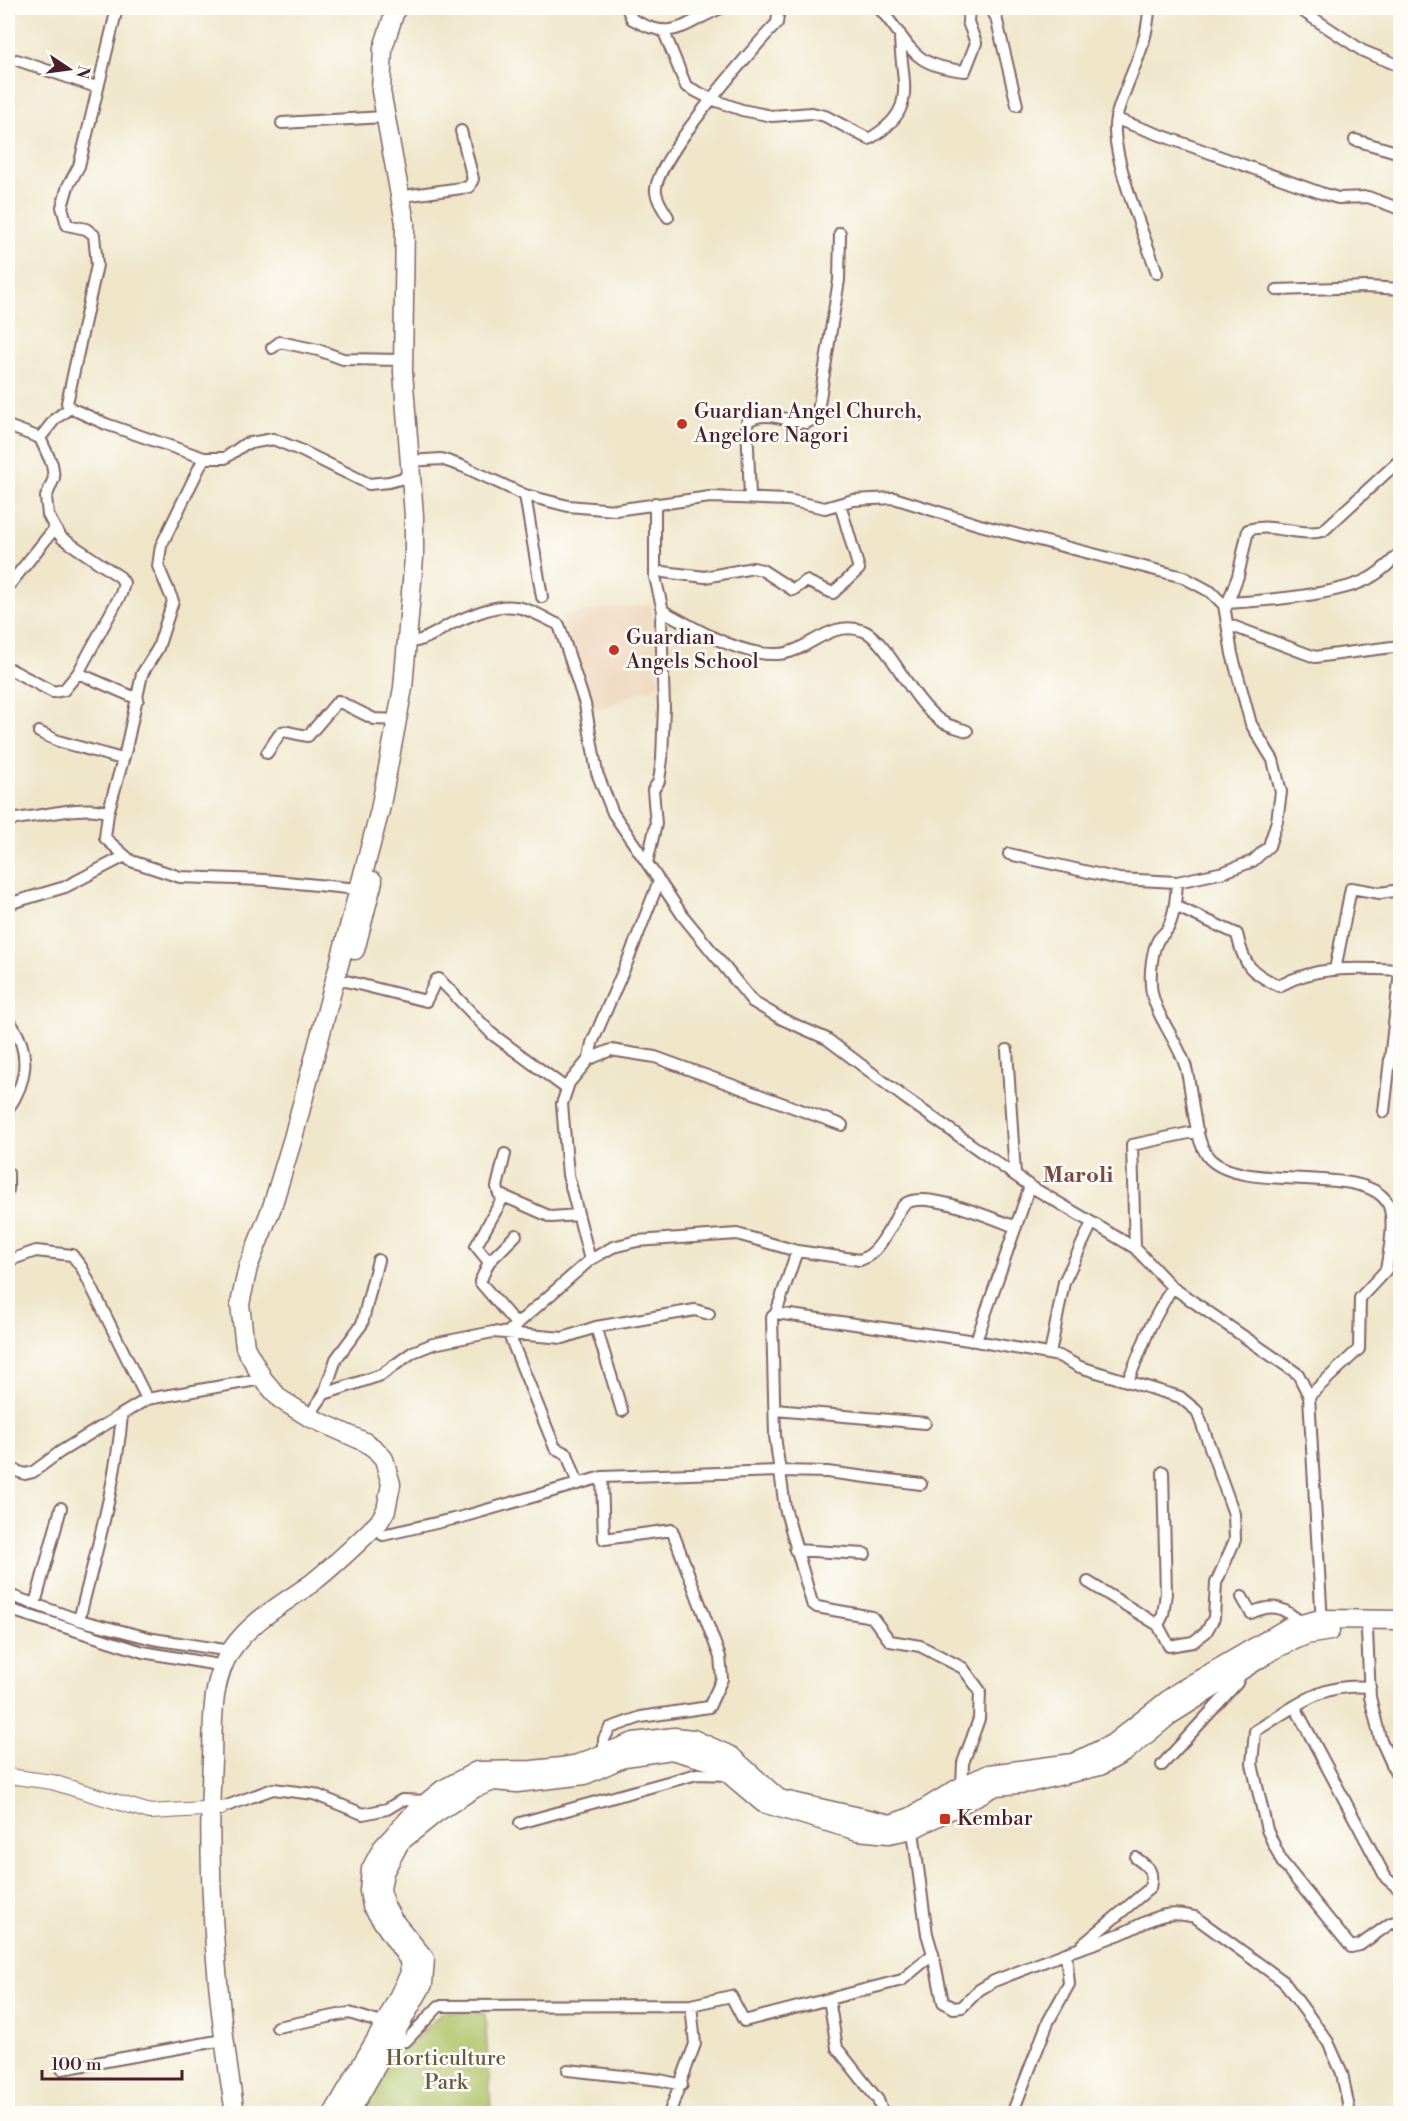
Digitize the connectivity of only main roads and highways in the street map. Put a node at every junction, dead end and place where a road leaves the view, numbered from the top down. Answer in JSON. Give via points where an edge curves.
{"nodes":[{"id":1,"x":396,"y":8,"type":"edge"},
{"id":2,"x":406,"y":8,"type":"edge"},
{"id":3,"x":413,"y":466,"type":"junction"},
{"id":4,"x":344,"y":1564,"type":"junction"},
{"id":5,"x":1401,"y":1620,"type":"edge"},
{"id":6,"x":1322,"y":1625,"type":"junction"},
{"id":7,"x":1401,"y":1633,"type":"edge"},
{"id":8,"x":215,"y":1808,"type":"junction"},
{"id":9,"x":912,"y":1823,"type":"junction"},
{"id":10,"x":235,"y":2114,"type":"edge"},
{"id":11,"x":247,"y":2114,"type":"edge"},
{"id":12,"x":333,"y":2114,"type":"edge"},
{"id":13,"x":349,"y":2114,"type":"edge"}],
"edges":[{"from":1,"to":3,"type":"highway","via":[[383,48],[381,91],[405,223],[403,360]]},
{"from":2,"to":3,"type":"highway","via":[[393,49],[391,90],[417,249]]},
{"from":3,"to":4,"type":"highway","via":[[414,557],[398,720],[380,810],[281,1179],[243,1287],[241,1326],[245,1347],[263,1379],[280,1399],[364,1442],[384,1459],[391,1484],[386,1510]]},
{"from":3,"to":4,"type":"highway","via":[[424,553],[408,722],[392,804],[346,981],[293,1177],[256,1279],[252,1305],[256,1343],[288,1390],[319,1401],[370,1431],[394,1454],[403,1484],[397,1514],[382,1535]]},
{"from":4,"to":8,"type":"highway","via":[[258,1635],[235,1668],[225,1709]]},
{"from":4,"to":8,"type":"highway","via":[[250,1626],[227,1658],[213,1708]]},
{"from":5,"to":6,"type":"highway"},
{"from":6,"to":7,"type":"highway"},
{"from":6,"to":9,"type":"highway","via":[[1275,1649],[1170,1715],[1125,1752],[1100,1766],[1029,1783],[996,1786]]},
{"from":6,"to":9,"type":"highway","via":[[1289,1626],[1178,1692],[1112,1744],[1073,1763],[989,1774],[962,1786]]},
{"from":8,"to":10,"type":"highway","via":[[216,1974]]},
{"from":8,"to":11,"type":"highway","via":[[227,1973]]},
{"from":9,"to":12,"type":"highway","via":[[883,1823],[779,1798],[731,1756],[693,1739],[634,1742],[561,1767],[477,1771],[428,1801],[394,1833],[372,1869],[372,1906],[409,1960],[410,1973],[386,2024]]},
{"from":9,"to":13,"type":"highway","via":[[889,1834],[858,1832],[803,1816],[764,1803],[715,1762],[671,1750],[625,1757],[585,1775],[517,1783],[494,1781],[475,1788],[400,1842],[384,1872],[384,1904],[425,1959],[423,1984]]}]}
